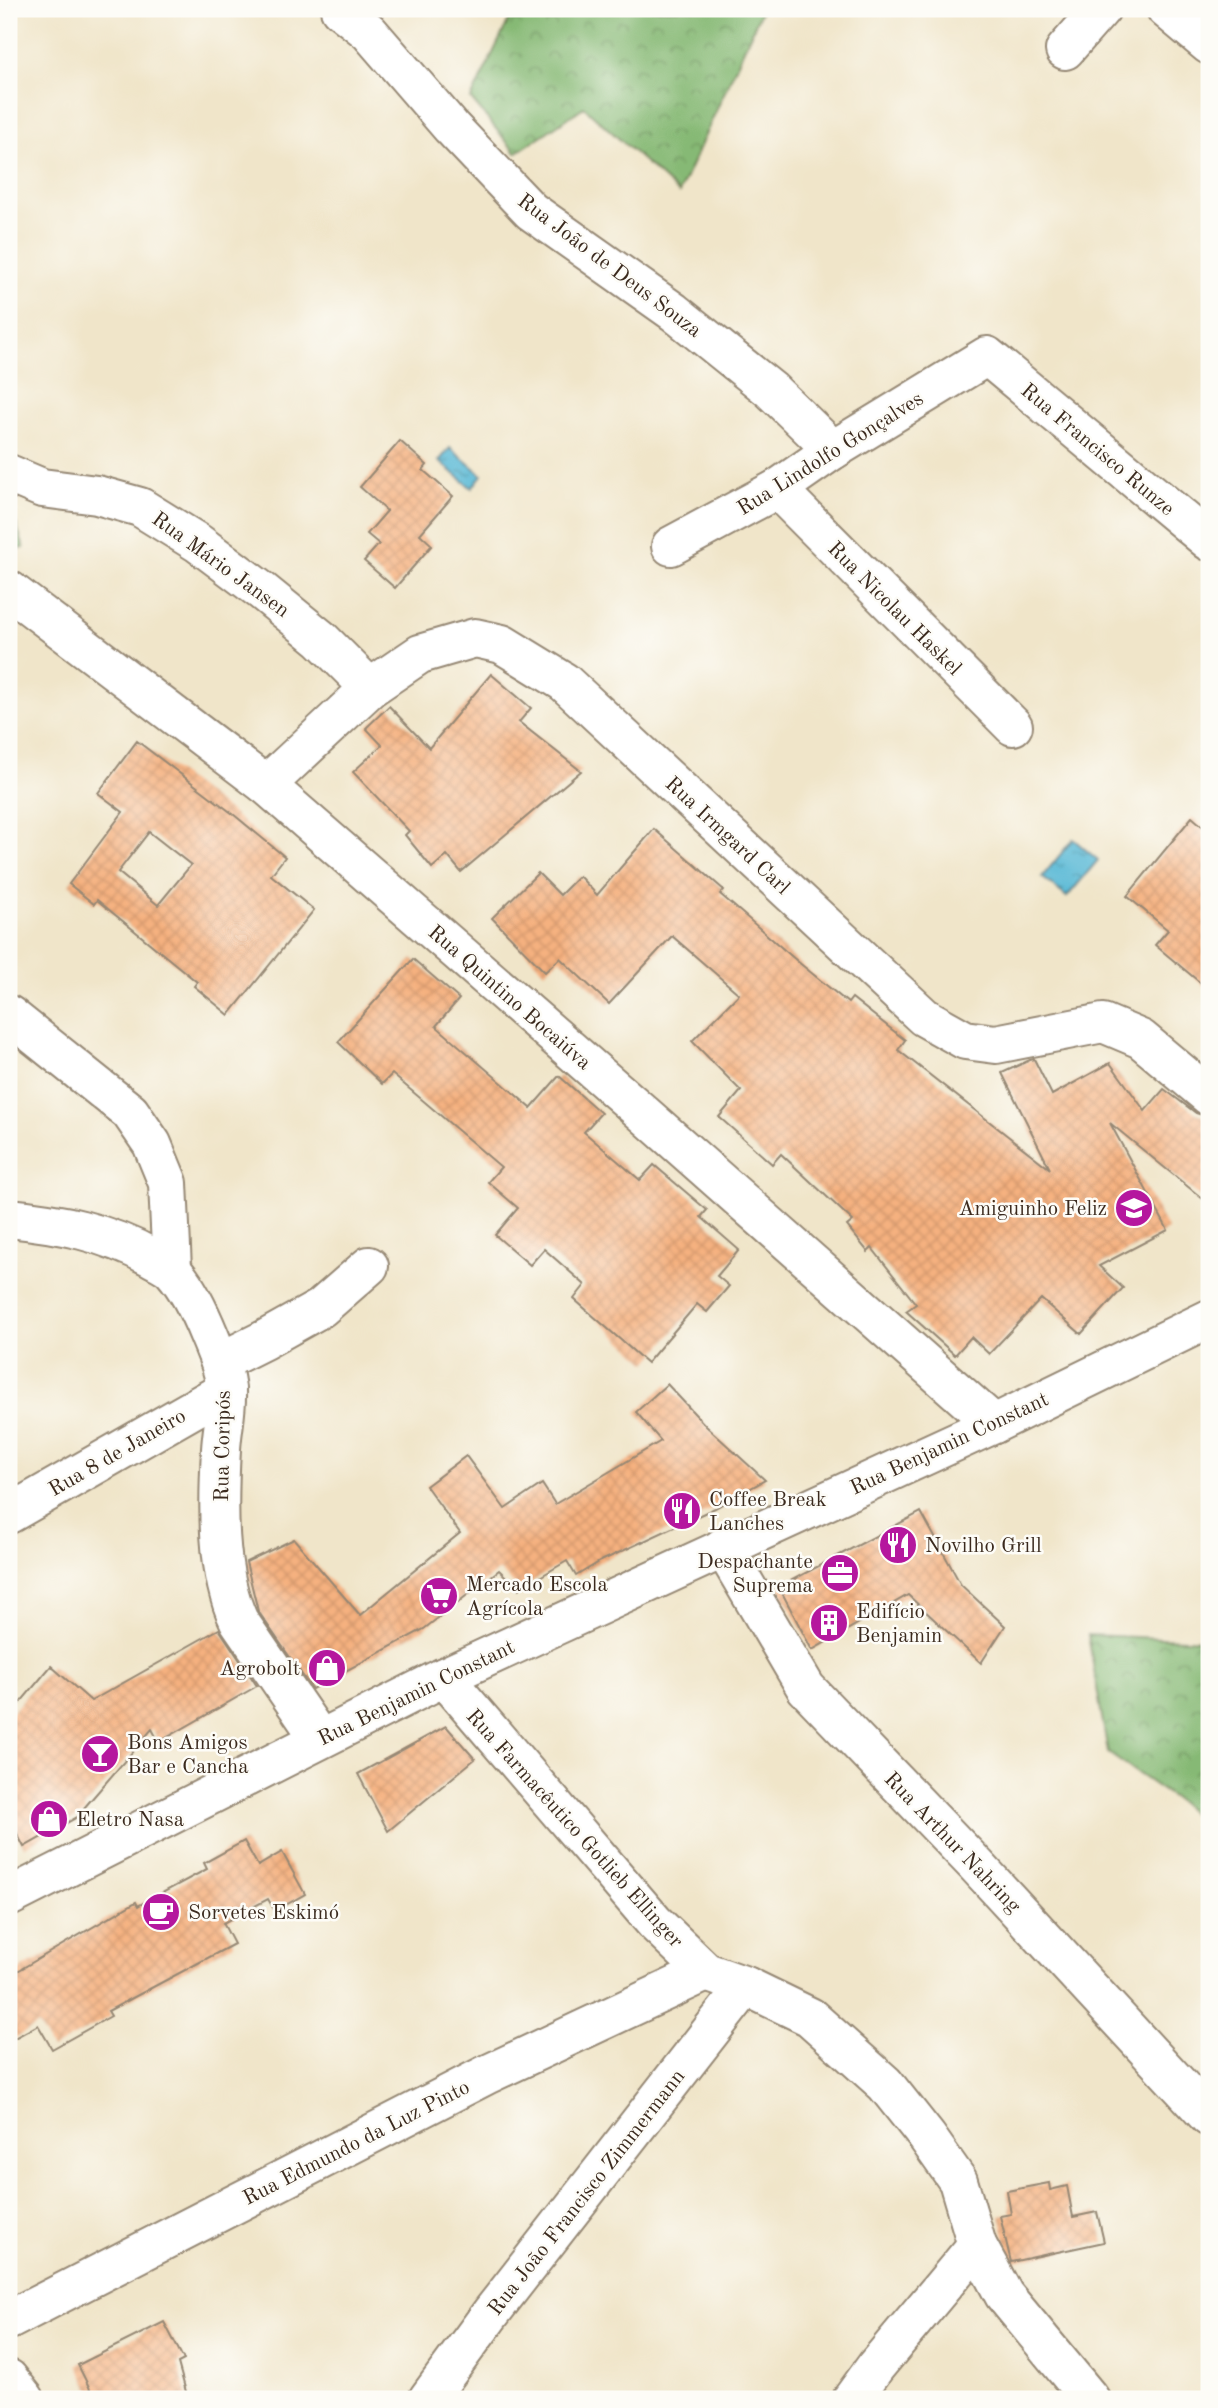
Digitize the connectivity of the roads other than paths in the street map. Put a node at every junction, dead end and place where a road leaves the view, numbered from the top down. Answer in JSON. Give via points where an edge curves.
{"nodes":[{"id":1,"x":340,"y":9,"type":"edge"},
{"id":2,"x":1101,"y":9,"type":"edge"},
{"id":3,"x":1166,"y":9,"type":"edge"},
{"id":4,"x":1209,"y":45,"type":"edge"},
{"id":5,"x":1065,"y":50,"type":"dead end"},
{"id":6,"x":987,"y":356,"type":"joint"},
{"id":7,"x":833,"y":450,"type":"junction"},
{"id":8,"x":9,"y":474,"type":"edge"},
{"id":9,"x":777,"y":489,"type":"junction"},
{"id":10,"x":1209,"y":541,"type":"edge"},
{"id":11,"x":671,"y":547,"type":"dead end"},
{"id":12,"x":9,"y":590,"type":"edge"},
{"id":13,"x":370,"y":688,"type":"junction"},
{"id":14,"x":1013,"y":726,"type":"dead end"},
{"id":15,"x":266,"y":785,"type":"junction"},
{"id":16,"x":9,"y":1016,"type":"edge"},
{"id":17,"x":1209,"y":1096,"type":"edge"},
{"id":18,"x":9,"y":1217,"type":"edge"},
{"id":19,"x":369,"y":1266,"type":"dead end"},
{"id":20,"x":172,"y":1269,"type":"junction"},
{"id":21,"x":1209,"y":1320,"type":"edge"},
{"id":22,"x":223,"y":1376,"type":"junction"},
{"id":23,"x":994,"y":1424,"type":"junction"},
{"id":24,"x":9,"y":1514,"type":"edge"},
{"id":25,"x":723,"y":1547,"type":"junction"},
{"id":26,"x":444,"y":1677,"type":"junction"},
{"id":27,"x":320,"y":1739,"type":"junction"},
{"id":28,"x":9,"y":1897,"type":"edge"},
{"id":29,"x":706,"y":1972,"type":"junction"},
{"id":30,"x":746,"y":1986,"type":"junction"},
{"id":31,"x":1209,"y":2117,"type":"edge"},
{"id":32,"x":977,"y":2245,"type":"junction"},
{"id":33,"x":9,"y":2320,"type":"edge"},
{"id":34,"x":9,"y":2379,"type":"edge"},
{"id":35,"x":25,"y":2399,"type":"edge"},
{"id":36,"x":428,"y":2399,"type":"edge"},
{"id":37,"x":852,"y":2399,"type":"edge"},
{"id":38,"x":1090,"y":2399,"type":"edge"}],
"edges":[{"from":1,"to":7,"type":"street","name":"Rua João de Deus Souza","via":[[369,32],[531,211],[674,312],[771,390]]},
{"from":2,"to":5,"type":"street"},
{"from":3,"to":4,"type":"street"},
{"from":6,"to":7,"type":"street","name":"Rua Lindolfo Gonçalves"},
{"from":6,"to":10,"type":"street","name":"Rua Francisco Runze"},
{"from":7,"to":9,"type":"street","name":"Rua Lindolfo Gonçalves"},
{"from":8,"to":13,"type":"street","name":"Rua Mário Jansen","via":[[42,488],[97,495],[140,507],[262,591],[321,639]]},
{"from":9,"to":11,"type":"street","name":"Rua Lindolfo Gonçalves"},
{"from":9,"to":14,"type":"street","name":"Rua Nicolau Haskel"},
{"from":12,"to":15,"type":"street","name":"Rua Quintino Bocaiúva"},
{"from":13,"to":15,"type":"street","name":"Rua Irmgard Carl"},
{"from":13,"to":17,"type":"street","name":"Rua Irmgard Carl","via":[[420,654],[475,638],[502,644],[564,682],[924,1017],[965,1040],[996,1044],[1103,1023],[1141,1039]]},
{"from":15,"to":23,"type":"street","name":"Rua Quintino Bocaiúva"},
{"from":16,"to":20,"type":"street","via":[[130,1112],[152,1144],[168,1183]]},
{"from":18,"to":20,"type":"street","name":"Rua Coripós","via":[[97,1233]]},
{"from":19,"to":22,"type":"street","name":"Rua 8 de Janeiro","via":[[321,1308],[264,1340]]},
{"from":20,"to":22,"type":"street","name":"Rua Coripós","via":[[198,1308]]},
{"from":21,"to":23,"type":"street","name":"Rua Benjamin Constant"},
{"from":22,"to":24,"type":"street","name":"Rua 8 de Janeiro"},
{"from":22,"to":27,"type":"street","name":"Rua Coripós","via":[[220,1516],[230,1601]]},
{"from":23,"to":25,"type":"street","name":"Rua Benjamin Constant"},
{"from":25,"to":26,"type":"street","name":"Rua Benjamin Constant"},
{"from":25,"to":31,"type":"street","name":"Rua Arthur Nahring","via":[[806,1688]]},
{"from":26,"to":27,"type":"street","name":"Rua Benjamin Constant"},
{"from":26,"to":29,"type":"street","name":"Rua Farmacêutico Gotlieb Ellinger","via":[[655,1923]]},
{"from":27,"to":28,"type":"street","name":"Rua Benjamin Constant"},
{"from":29,"to":30,"type":"street","name":"Rua Farmacêutico Gotlieb Ellinger"},
{"from":29,"to":33,"type":"street","name":"Rua Edmundo da Luz Pinto","via":[[486,2075]]},
{"from":30,"to":32,"type":"street","name":"Rua Farmacêutico Gotlieb Ellinger","via":[[810,2017],[885,2084],[958,2182]]},
{"from":30,"to":36,"type":"street","name":"Rua João Francisco Zimmermann"},
{"from":32,"to":37,"type":"street"},
{"from":32,"to":38,"type":"street","name":"Rua Farmacêutico Gotlieb Ellinger","via":[[1004,2295]]},
{"from":34,"to":35,"type":"street"}]}
